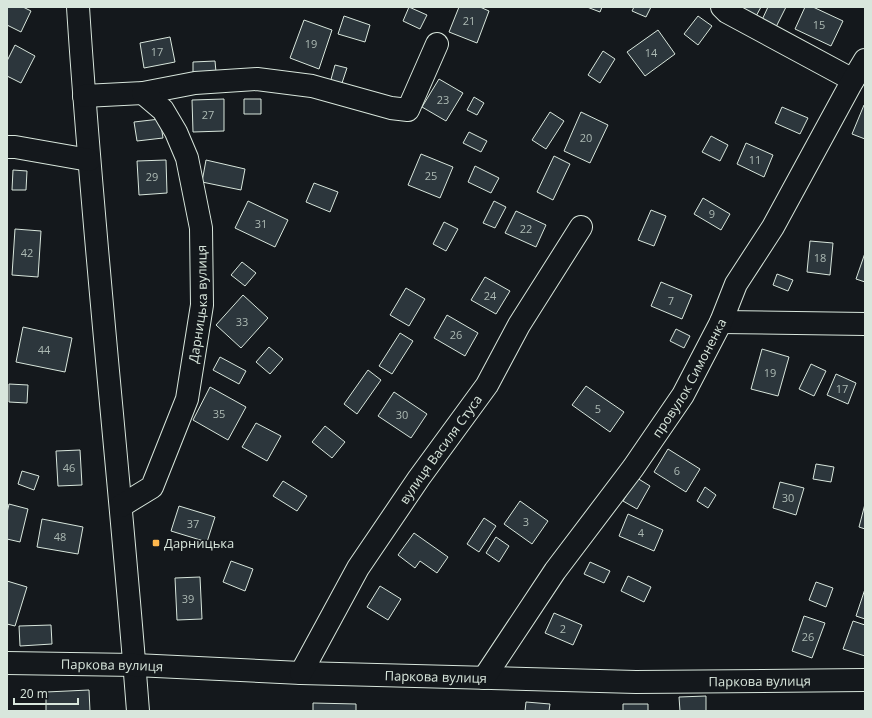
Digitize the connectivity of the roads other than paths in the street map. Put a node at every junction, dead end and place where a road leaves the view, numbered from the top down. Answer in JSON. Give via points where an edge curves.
{"nodes":[{"id":1,"x":78,"y":7,"type":"edge"},
{"id":2,"x":722,"y":7,"type":"edge"},
{"id":3,"x":437,"y":44,"type":"dead end"},
{"id":4,"x":865,"y":60,"type":"edge"},
{"id":5,"x":853,"y":80,"type":"junction"},
{"id":6,"x":143,"y":93,"type":"junction"},
{"id":7,"x":84,"y":96,"type":"junction"},
{"id":8,"x":7,"y":147,"type":"edge"},
{"id":9,"x":89,"y":160,"type":"junction"},
{"id":10,"x":581,"y":227,"type":"dead end"},
{"id":11,"x":720,"y":322,"type":"junction"},
{"id":12,"x":865,"y":324,"type":"edge"},
{"id":13,"x":121,"y":506,"type":"junction"},
{"id":14,"x":7,"y":663,"type":"edge"},
{"id":15,"x":135,"y":665,"type":"junction"},
{"id":16,"x":301,"y":673,"type":"junction"},
{"id":17,"x":484,"y":678,"type":"junction"},
{"id":18,"x":865,"y":680,"type":"edge"},
{"id":19,"x":138,"y":711,"type":"edge"}],
"edges":[{"from":1,"to":7,"type":"street"},
{"from":2,"to":5,"type":"street"},
{"from":3,"to":6,"type":"street","via":[[408,110],[391,108],[312,86],[257,79],[195,83]]},
{"from":4,"to":5,"type":"street","name":"провулок Симоненка"},
{"from":5,"to":11,"type":"street","name":"провулок Симоненка","via":[[773,227],[736,284]]},
{"from":6,"to":7,"type":"street"},
{"from":6,"to":13,"type":"street","name":"Дарницька вулиця","via":[[163,110],[187,158],[201,228],[202,305],[187,399],[152,487]]},
{"from":7,"to":9,"type":"street"},
{"from":8,"to":9,"type":"street"},
{"from":9,"to":13,"type":"street"},
{"from":10,"to":16,"type":"street","name":"вулиця Василя Стуса","via":[[519,324],[488,385],[419,478],[358,568]]},
{"from":11,"to":12,"type":"street"},
{"from":11,"to":17,"type":"street","name":"провулок Симоненка","via":[[683,395],[633,468],[555,571]]},
{"from":13,"to":15,"type":"street"},
{"from":14,"to":15,"type":"street","name":"Паркова вулиця"},
{"from":15,"to":16,"type":"street","name":"Паркова вулиця"},
{"from":15,"to":19,"type":"street"},
{"from":16,"to":17,"type":"street","name":"Паркова вулиця"},
{"from":17,"to":18,"type":"street","name":"Паркова вулиця","via":[[636,682]]}]}
